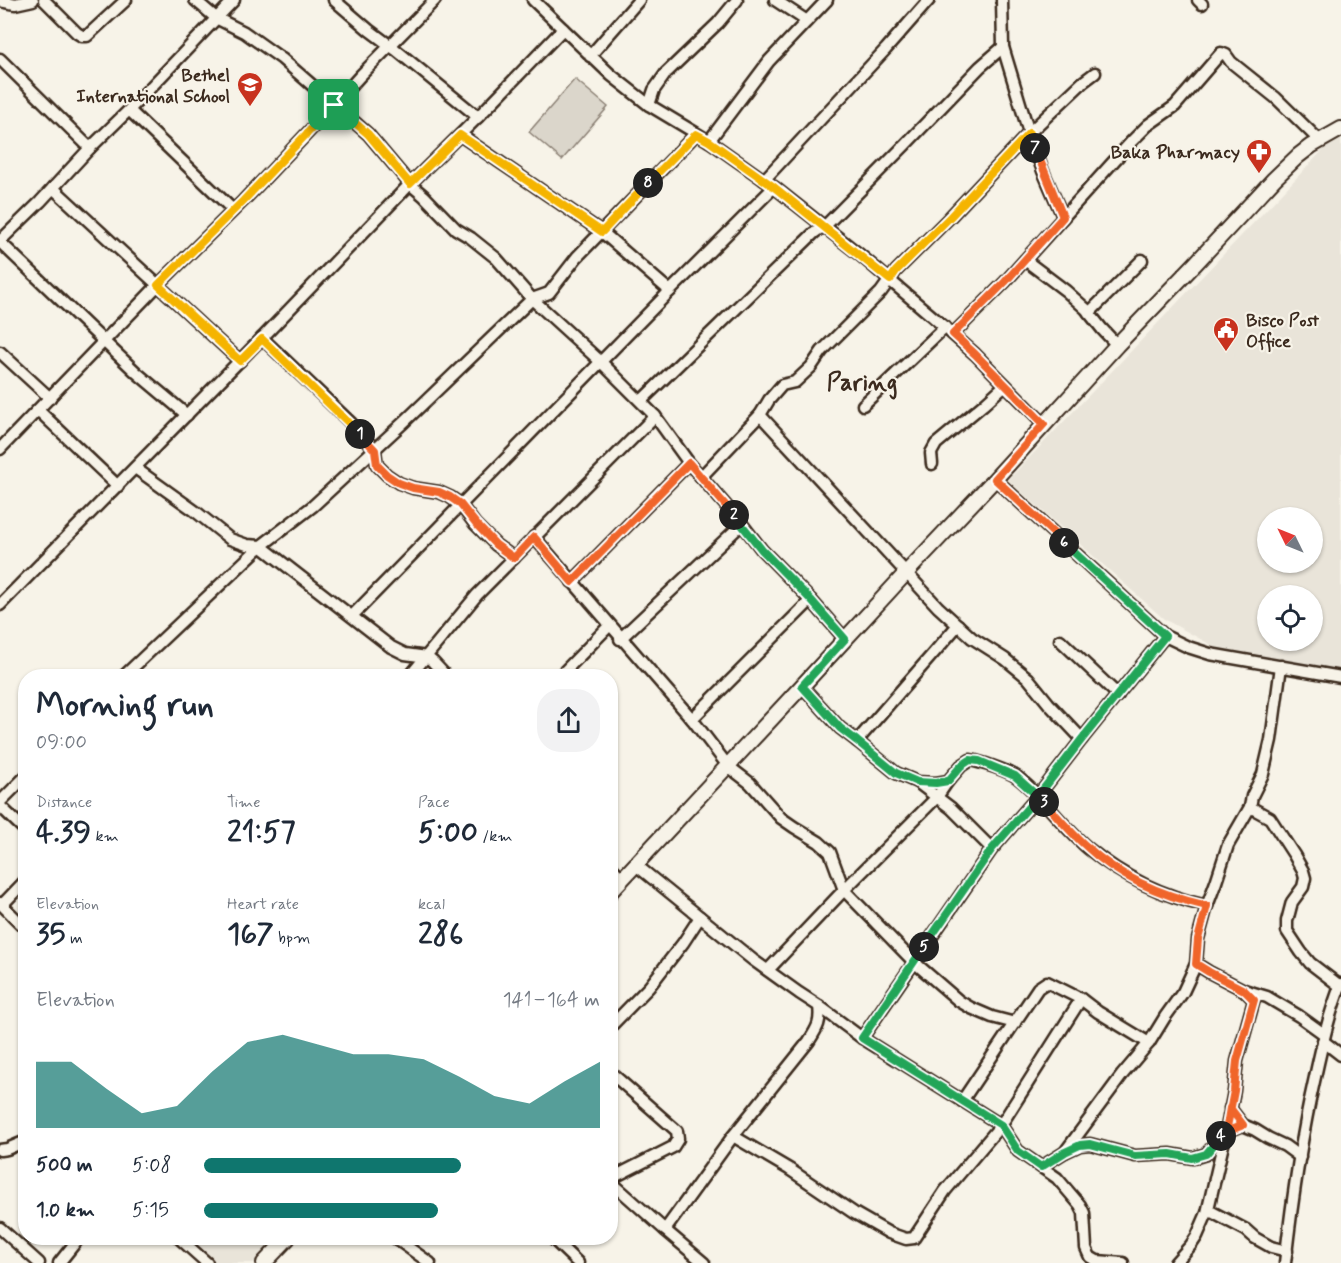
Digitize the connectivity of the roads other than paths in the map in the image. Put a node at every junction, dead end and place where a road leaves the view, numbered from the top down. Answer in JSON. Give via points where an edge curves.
{"nodes":[{"id":1,"x":33,"y":0,"type":"edge"},
{"id":2,"x":44,"y":0,"type":"edge"},
{"id":3,"x":126,"y":0,"type":"edge"},
{"id":4,"x":195,"y":0,"type":"edge"},
{"id":5,"x":234,"y":0,"type":"edge"},
{"id":6,"x":334,"y":0,"type":"edge"},
{"id":7,"x":435,"y":0,"type":"edge"},
{"id":8,"x":533,"y":0,"type":"edge"},
{"id":9,"x":737,"y":0,"type":"edge"},
{"id":10,"x":776,"y":0,"type":"edge"},
{"id":11,"x":827,"y":0,"type":"edge"},
{"id":12,"x":929,"y":0,"type":"edge"},
{"id":13,"x":1002,"y":0,"type":"edge"},
{"id":14,"x":0,"y":1,"type":"edge"},
{"id":15,"x":635,"y":1,"type":"edge"},
{"id":16,"x":216,"y":18,"type":"junction"},
{"id":17,"x":807,"y":21,"type":"junction"},
{"id":18,"x":563,"y":29,"type":"junction"},
{"id":19,"x":390,"y":46,"type":"junction"},
{"id":20,"x":1003,"y":47,"type":"junction"},
{"id":21,"x":590,"y":56,"type":"junction"},
{"id":22,"x":0,"y":59,"type":"edge"},
{"id":23,"x":1095,"y":73,"type":"dead end"},
{"id":24,"x":334,"y":105,"type":"junction"},
{"id":25,"x":649,"y":105,"type":"junction"},
{"id":26,"x":129,"y":110,"type":"junction"},
{"id":27,"x":478,"y":117,"type":"junction"},
{"id":28,"x":1341,"y":129,"type":"edge"},
{"id":29,"x":1029,"y":133,"type":"junction"},
{"id":30,"x":696,"y":134,"type":"junction"},
{"id":31,"x":460,"y":135,"type":"junction"},
{"id":32,"x":709,"y":141,"type":"junction"},
{"id":33,"x":1320,"y":141,"type":"junction"},
{"id":34,"x":90,"y":148,"type":"junction"},
{"id":35,"x":764,"y":180,"type":"junction"},
{"id":36,"x":410,"y":184,"type":"junction"},
{"id":37,"x":774,"y":187,"type":"junction"},
{"id":38,"x":53,"y":188,"type":"junction"},
{"id":39,"x":233,"y":210,"type":"junction"},
{"id":40,"x":1063,"y":217,"type":"junction"},
{"id":41,"x":824,"y":227,"type":"junction"},
{"id":42,"x":602,"y":232,"type":"junction"},
{"id":43,"x":0,"y":241,"type":"edge"},
{"id":44,"x":1025,"y":260,"type":"junction"},
{"id":45,"x":1142,"y":260,"type":"dead end"},
{"id":46,"x":890,"y":280,"type":"junction"},
{"id":47,"x":158,"y":285,"type":"junction"},
{"id":48,"x":670,"y":291,"type":"junction"},
{"id":49,"x":532,"y":299,"type":"junction"},
{"id":50,"x":1089,"y":312,"type":"junction"},
{"id":51,"x":949,"y":331,"type":"junction"},
{"id":52,"x":262,"y":339,"type":"junction"},
{"id":53,"x":104,"y":341,"type":"junction"},
{"id":54,"x":1117,"y":345,"type":"junction"},
{"id":55,"x":0,"y":352,"type":"edge"},
{"id":56,"x":240,"y":361,"type":"junction"},
{"id":57,"x":601,"y":362,"type":"junction"},
{"id":58,"x":1005,"y":385,"type":"junction"},
{"id":59,"x":50,"y":398,"type":"junction"},
{"id":60,"x":641,"y":401,"type":"junction"},
{"id":61,"x":863,"y":405,"type":"dead end"},
{"id":62,"x":38,"y":410,"type":"junction"},
{"id":63,"x":187,"y":415,"type":"junction"},
{"id":64,"x":760,"y":415,"type":"junction"},
{"id":65,"x":655,"y":417,"type":"junction"},
{"id":66,"x":1044,"y":424,"type":"junction"},
{"id":67,"x":5,"y":438,"type":"edge"},
{"id":68,"x":0,"y":449,"type":"edge"},
{"id":69,"x":375,"y":450,"type":"junction"},
{"id":70,"x":689,"y":463,"type":"junction"},
{"id":71,"x":932,"y":464,"type":"dead end"},
{"id":72,"x":135,"y":468,"type":"junction"},
{"id":73,"x":701,"y":477,"type":"junction"},
{"id":74,"x":995,"y":479,"type":"junction"},
{"id":75,"x":118,"y":486,"type":"junction"},
{"id":76,"x":460,"y":504,"type":"junction"},
{"id":77,"x":742,"y":524,"type":"junction"},
{"id":78,"x":534,"y":537,"type":"junction"},
{"id":79,"x":261,"y":546,"type":"junction"},
{"id":80,"x":514,"y":558,"type":"junction"},
{"id":81,"x":906,"y":573,"type":"junction"},
{"id":82,"x":572,"y":582,"type":"junction"},
{"id":83,"x":811,"y":600,"type":"junction"},
{"id":84,"x":0,"y":606,"type":"edge"},
{"id":85,"x":352,"y":616,"type":"junction"},
{"id":86,"x":958,"y":625,"type":"junction"},
{"id":87,"x":609,"y":626,"type":"junction"},
{"id":88,"x":1165,"y":636,"type":"junction"},
{"id":89,"x":620,"y":639,"type":"junction"},
{"id":90,"x":845,"y":639,"type":"junction"},
{"id":91,"x":1060,"y":640,"type":"dead end"},
{"id":92,"x":427,"y":657,"type":"junction"},
{"id":93,"x":1281,"y":666,"type":"junction"},
{"id":94,"x":131,"y":669,"type":"edge"},
{"id":95,"x":416,"y":669,"type":"edge"},
{"id":96,"x":440,"y":669,"type":"edge"},
{"id":97,"x":567,"y":669,"type":"edge"},
{"id":98,"x":1341,"y":678,"type":"edge"},
{"id":99,"x":802,"y":686,"type":"junction"},
{"id":100,"x":1118,"y":695,"type":"junction"},
{"id":101,"x":692,"y":719,"type":"junction"},
{"id":102,"x":1082,"y":739,"type":"junction"},
{"id":103,"x":857,"y":741,"type":"junction"},
{"id":104,"x":729,"y":766,"type":"junction"},
{"id":105,"x":948,"y":781,"type":"junction"},
{"id":106,"x":917,"y":782,"type":"junction"},
{"id":107,"x":18,"y":785,"type":"edge"},
{"id":108,"x":1038,"y":796,"type":"junction"},
{"id":109,"x":937,"y":797,"type":"junction"},
{"id":110,"x":0,"y":804,"type":"edge"},
{"id":111,"x":1250,"y":807,"type":"junction"},
{"id":112,"x":18,"y":823,"type":"edge"},
{"id":113,"x":992,"y":849,"type":"junction"},
{"id":114,"x":636,"y":865,"type":"junction"},
{"id":115,"x":618,"y":874,"type":"edge"},
{"id":116,"x":623,"y":879,"type":"junction"},
{"id":117,"x":618,"y":884,"type":"edge"},
{"id":118,"x":18,"y":888,"type":"edge"},
{"id":119,"x":844,"y":890,"type":"junction"},
{"id":120,"x":1,"y":904,"type":"edge"},
{"id":121,"x":1207,"y":906,"type":"junction"},
{"id":122,"x":699,"y":917,"type":"junction"},
{"id":123,"x":18,"y":921,"type":"edge"},
{"id":124,"x":914,"y":962,"type":"junction"},
{"id":125,"x":1196,"y":964,"type":"junction"},
{"id":126,"x":768,"y":970,"type":"junction"},
{"id":127,"x":1341,"y":985,"type":"edge"},
{"id":128,"x":1244,"y":990,"type":"junction"},
{"id":129,"x":1267,"y":997,"type":"junction"},
{"id":130,"x":1082,"y":999,"type":"junction"},
{"id":131,"x":1254,"y":1000,"type":"junction"},
{"id":132,"x":819,"y":1006,"type":"junction"},
{"id":133,"x":618,"y":1019,"type":"edge"},
{"id":134,"x":1015,"y":1023,"type":"junction"},
{"id":135,"x":862,"y":1038,"type":"junction"},
{"id":136,"x":1324,"y":1038,"type":"junction"},
{"id":137,"x":1149,"y":1043,"type":"junction"},
{"id":138,"x":1341,"y":1055,"type":"edge"},
{"id":139,"x":618,"y":1079,"type":"edge"},
{"id":140,"x":962,"y":1101,"type":"junction"},
{"id":141,"x":1230,"y":1108,"type":"junction"},
{"id":142,"x":1001,"y":1125,"type":"junction"},
{"id":143,"x":1243,"y":1125,"type":"junction"},
{"id":144,"x":1226,"y":1132,"type":"junction"},
{"id":145,"x":733,"y":1136,"type":"junction"},
{"id":146,"x":18,"y":1144,"type":"edge"},
{"id":147,"x":0,"y":1150,"type":"edge"},
{"id":148,"x":1065,"y":1152,"type":"junction"},
{"id":149,"x":1300,"y":1157,"type":"junction"},
{"id":150,"x":1041,"y":1167,"type":"junction"},
{"id":151,"x":618,"y":1176,"type":"edge"},
{"id":152,"x":618,"y":1187,"type":"edge"},
{"id":153,"x":1208,"y":1210,"type":"junction"},
{"id":154,"x":0,"y":1228,"type":"edge"},
{"id":155,"x":665,"y":1230,"type":"junction"},
{"id":156,"x":18,"y":1244,"type":"edge"},
{"id":157,"x":19,"y":1245,"type":"edge"},
{"id":158,"x":73,"y":1245,"type":"edge"},
{"id":159,"x":186,"y":1245,"type":"edge"},
{"id":160,"x":281,"y":1245,"type":"edge"},
{"id":161,"x":406,"y":1245,"type":"edge"},
{"id":162,"x":559,"y":1245,"type":"edge"},
{"id":163,"x":1287,"y":1251,"type":"junction"},
{"id":164,"x":39,"y":1263,"type":"edge"},
{"id":165,"x":59,"y":1263,"type":"edge"},
{"id":166,"x":207,"y":1263,"type":"edge"},
{"id":167,"x":264,"y":1263,"type":"edge"},
{"id":168,"x":430,"y":1263,"type":"edge"},
{"id":169,"x":578,"y":1263,"type":"edge"},
{"id":170,"x":704,"y":1263,"type":"edge"},
{"id":171,"x":1123,"y":1263,"type":"edge"},
{"id":172,"x":1175,"y":1263,"type":"edge"},
{"id":173,"x":1286,"y":1263,"type":"edge"}],
"edges":[{"from":1,"to":14,"type":"street","via":[[15,4]]},
{"from":2,"to":3,"type":"street","via":[[77,33],[87,36]]},
{"from":4,"to":16,"type":"street"},
{"from":5,"to":16,"type":"street"},
{"from":6,"to":19,"type":"street"},
{"from":7,"to":19,"type":"street"},
{"from":8,"to":18,"type":"street"},
{"from":9,"to":25,"type":"street","via":[[666,73]]},
{"from":10,"to":17,"type":"street"},
{"from":11,"to":17,"type":"street"},
{"from":12,"to":35,"type":"street"},
{"from":13,"to":20,"type":"street"},
{"from":15,"to":21,"type":"street"},
{"from":16,"to":24,"type":"street","via":[[282,58]]},
{"from":16,"to":26,"type":"street"},
{"from":17,"to":32,"type":"street","via":[[769,61]]},
{"from":18,"to":21,"type":"street"},
{"from":18,"to":27,"type":"street"},
{"from":19,"to":24,"type":"street"},
{"from":19,"to":27,"type":"street"},
{"from":20,"to":29,"type":"street"},
{"from":20,"to":41,"type":"street"},
{"from":21,"to":25,"type":"street"},
{"from":22,"to":34,"type":"street"},
{"from":23,"to":29,"type":"street"},
{"from":24,"to":36,"type":"street","via":[[368,134]]},
{"from":24,"to":39,"type":"street"},
{"from":25,"to":30,"type":"street"},
{"from":26,"to":34,"type":"street"},
{"from":26,"to":39,"type":"street"},
{"from":27,"to":31,"type":"street"},
{"from":28,"to":33,"type":"main road"},
{"from":29,"to":40,"type":"street"},
{"from":29,"to":46,"type":"street"},
{"from":30,"to":32,"type":"street"},
{"from":30,"to":42,"type":"street"},
{"from":31,"to":36,"type":"street"},
{"from":31,"to":42,"type":"street"},
{"from":32,"to":35,"type":"street"},
{"from":33,"to":40,"type":"street","via":[[1221,53],[1175,106],[1141,132]]},
{"from":33,"to":54,"type":"main road","via":[[1274,179]]},
{"from":34,"to":38,"type":"street"},
{"from":35,"to":37,"type":"street"},
{"from":36,"to":49,"type":"street","via":[[495,258]]},
{"from":36,"to":52,"type":"street"},
{"from":37,"to":41,"type":"street"},
{"from":37,"to":48,"type":"street"},
{"from":38,"to":43,"type":"street"},
{"from":38,"to":47,"type":"street"},
{"from":39,"to":47,"type":"street"},
{"from":40,"to":44,"type":"street"},
{"from":41,"to":46,"type":"street"},
{"from":41,"to":60,"type":"street"},
{"from":42,"to":48,"type":"street"},
{"from":42,"to":49,"type":"street","via":[[549,292]]},
{"from":43,"to":53,"type":"street"},
{"from":44,"to":50,"type":"street"},
{"from":44,"to":51,"type":"street"},
{"from":45,"to":50,"type":"street"},
{"from":46,"to":51,"type":"street"},
{"from":46,"to":64,"type":"street","via":[[822,351],[811,368],[795,382],[782,385]]},
{"from":47,"to":53,"type":"street"},
{"from":47,"to":56,"type":"street"},
{"from":48,"to":57,"type":"street"},
{"from":49,"to":57,"type":"street"},
{"from":49,"to":69,"type":"street"},
{"from":50,"to":54,"type":"street"},
{"from":51,"to":58,"type":"street"},
{"from":51,"to":61,"type":"street"},
{"from":52,"to":56,"type":"street"},
{"from":52,"to":69,"type":"street"},
{"from":53,"to":59,"type":"street"},
{"from":53,"to":63,"type":"street"},
{"from":54,"to":66,"type":"main road"},
{"from":55,"to":59,"type":"street"},
{"from":56,"to":63,"type":"street"},
{"from":57,"to":60,"type":"street"},
{"from":57,"to":76,"type":"street"},
{"from":58,"to":66,"type":"street"},
{"from":58,"to":71,"type":"street","via":[[936,444],[931,453]]},
{"from":59,"to":62,"type":"street"},
{"from":60,"to":65,"type":"street"},
{"from":62,"to":67,"type":"street"},
{"from":62,"to":75,"type":"street"},
{"from":63,"to":72,"type":"street"},
{"from":64,"to":73,"type":"street"},
{"from":64,"to":81,"type":"street"},
{"from":65,"to":70,"type":"street"},
{"from":65,"to":78,"type":"street"},
{"from":66,"to":74,"type":"main road"},
{"from":67,"to":68,"type":"street"},
{"from":69,"to":76,"type":"street","via":[[377,465],[399,483],[439,492]]},
{"from":69,"to":79,"type":"street"},
{"from":70,"to":73,"type":"street"},
{"from":70,"to":82,"type":"street"},
{"from":72,"to":75,"type":"street"},
{"from":72,"to":79,"type":"street","via":[[230,539]]},
{"from":73,"to":77,"type":"street"},
{"from":74,"to":81,"type":"main road"},
{"from":74,"to":88,"type":"street"},
{"from":75,"to":84,"type":"street"},
{"from":76,"to":80,"type":"street","via":[[496,545]]},
{"from":76,"to":85,"type":"street"},
{"from":77,"to":83,"type":"street"},
{"from":77,"to":89,"type":"street"},
{"from":78,"to":80,"type":"street"},
{"from":78,"to":82,"type":"street"},
{"from":79,"to":85,"type":"street"},
{"from":79,"to":94,"type":"street"},
{"from":80,"to":92,"type":"street"},
{"from":81,"to":86,"type":"street"},
{"from":81,"to":90,"type":"main road"},
{"from":82,"to":87,"type":"street"},
{"from":83,"to":90,"type":"street"},
{"from":83,"to":101,"type":"street"},
{"from":85,"to":92,"type":"street","via":[[391,647]]},
{"from":86,"to":102,"type":"street","via":[[1028,678]]},
{"from":86,"to":103,"type":"street"},
{"from":87,"to":89,"type":"street"},
{"from":87,"to":97,"type":"street"},
{"from":88,"to":93,"type":"street","via":[[1210,654]]},
{"from":88,"to":100,"type":"street"},
{"from":89,"to":101,"type":"street"},
{"from":90,"to":99,"type":"main road"},
{"from":91,"to":100,"type":"street"},
{"from":92,"to":95,"type":"street"},
{"from":92,"to":96,"type":"street"},
{"from":93,"to":98,"type":"street"},
{"from":93,"to":111,"type":"street","via":[[1268,759]]},
{"from":99,"to":103,"type":"street"},
{"from":99,"to":104,"type":"main road"},
{"from":100,"to":102,"type":"street"},
{"from":101,"to":104,"type":"street"},
{"from":102,"to":108,"type":"street"},
{"from":103,"to":106,"type":"street","via":[[896,773]]},
{"from":104,"to":114,"type":"main road"},
{"from":104,"to":119,"type":"street","via":[[782,818],[830,852]]},
{"from":105,"to":106,"type":"street"},
{"from":105,"to":108,"type":"street","via":[[970,760],[979,761],[1015,776]]},
{"from":105,"to":109,"type":"street"},
{"from":106,"to":109,"type":"street"},
{"from":107,"to":110,"type":"street"},
{"from":108,"to":113,"type":"street"},
{"from":108,"to":121,"type":"street","via":[[1087,847],[1115,869],[1179,900]]},
{"from":109,"to":113,"type":"street"},
{"from":109,"to":119,"type":"street"},
{"from":110,"to":112,"type":"street"},
{"from":111,"to":121,"type":"street","via":[[1228,845]]},
{"from":111,"to":127,"type":"street","via":[[1270,818],[1303,871],[1305,879],[1292,902],[1287,931],[1310,963]]},
{"from":113,"to":124,"type":"street"},
{"from":114,"to":116,"type":"main road"},
{"from":114,"to":122,"type":"street"},
{"from":115,"to":116,"type":"street"},
{"from":116,"to":117,"type":"main road"},
{"from":118,"to":120,"type":"street"},
{"from":119,"to":124,"type":"street"},
{"from":119,"to":126,"type":"street"},
{"from":120,"to":123,"type":"street"},
{"from":121,"to":125,"type":"street"},
{"from":122,"to":126,"type":"street"},
{"from":122,"to":133,"type":"street","via":[[649,987]]},
{"from":124,"to":134,"type":"street","via":[[959,1001]]},
{"from":124,"to":135,"type":"street"},
{"from":125,"to":128,"type":"street"},
{"from":125,"to":137,"type":"street","via":[[1183,992]]},
{"from":126,"to":132,"type":"street"},
{"from":127,"to":136,"type":"street"},
{"from":128,"to":129,"type":"street"},
{"from":128,"to":131,"type":"street"},
{"from":129,"to":131,"type":"street"},
{"from":129,"to":136,"type":"street","via":[[1299,1016]]},
{"from":130,"to":134,"type":"street","via":[[1047,982],[1038,988]]},
{"from":130,"to":137,"type":"street"},
{"from":130,"to":142,"type":"street"},
{"from":131,"to":141,"type":"street","via":[[1237,1061]]},
{"from":132,"to":135,"type":"street"},
{"from":132,"to":145,"type":"street","via":[[818,1029]]},
{"from":134,"to":140,"type":"street"},
{"from":135,"to":140,"type":"street"},
{"from":136,"to":138,"type":"street"},
{"from":136,"to":149,"type":"street"},
{"from":137,"to":148,"type":"street"},
{"from":139,"to":151,"type":"street","via":[[677,1131],[678,1139],[673,1148]]},
{"from":140,"to":142,"type":"street"},
{"from":141,"to":143,"type":"street"},
{"from":141,"to":144,"type":"street"},
{"from":142,"to":145,"type":"street","via":[[945,1191],[914,1238],[906,1239],[854,1214]]},
{"from":142,"to":150,"type":"street","via":[[1018,1151]]},
{"from":143,"to":144,"type":"street"},
{"from":143,"to":149,"type":"street"},
{"from":144,"to":148,"type":"street","via":[[1206,1154],[1192,1158],[1170,1154],[1135,1156],[1090,1144]]},
{"from":144,"to":153,"type":"street"},
{"from":145,"to":155,"type":"street"},
{"from":146,"to":147,"type":"street"},
{"from":148,"to":150,"type":"street"},
{"from":149,"to":163,"type":"street"},
{"from":150,"to":171,"type":"street","via":[[1057,1178],[1080,1204],[1090,1257]]},
{"from":152,"to":155,"type":"street"},
{"from":153,"to":163,"type":"street","via":[[1271,1247]]},
{"from":153,"to":172,"type":"street","via":[[1197,1236]]},
{"from":154,"to":156,"type":"street"},
{"from":155,"to":170,"type":"street"},
{"from":157,"to":164,"type":"street"},
{"from":158,"to":165,"type":"street"},
{"from":159,"to":166,"type":"street"},
{"from":160,"to":167,"type":"main road"},
{"from":161,"to":168,"type":"street"},
{"from":162,"to":169,"type":"street"},
{"from":163,"to":173,"type":"street"}]}
